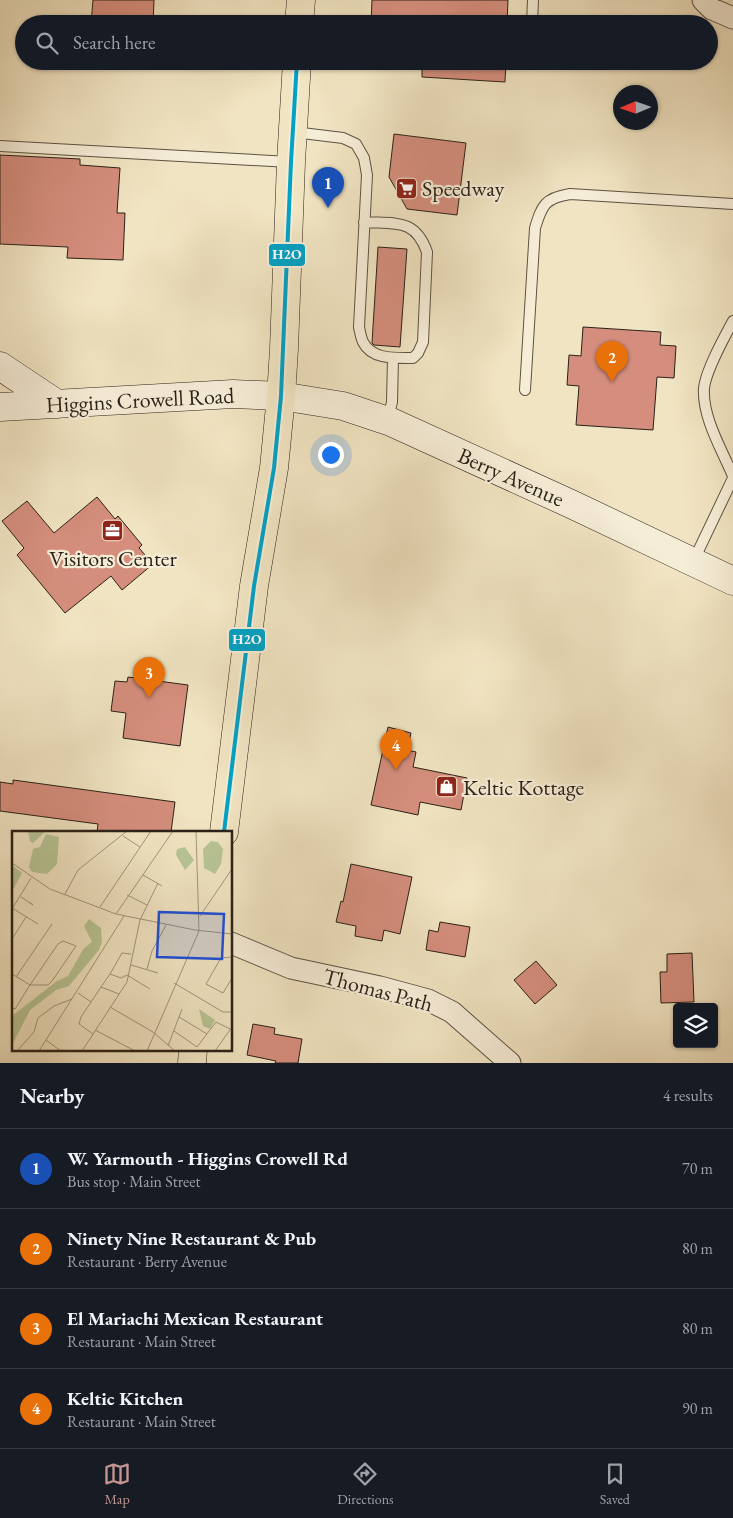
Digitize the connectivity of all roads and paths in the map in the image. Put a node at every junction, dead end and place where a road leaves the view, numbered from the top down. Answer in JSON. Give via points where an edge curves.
{"nodes":[{"id":1,"x":300,"y":0,"type":"edge"},
{"id":2,"x":533,"y":0,"type":"edge"},
{"id":3,"x":703,"y":0,"type":"edge"},
{"id":4,"x":299,"y":15,"type":"edge"},
{"id":5,"x":532,"y":15,"type":"edge"},
{"id":6,"x":733,"y":18,"type":"edge"},
{"id":7,"x":296,"y":70,"type":"edge"},
{"id":8,"x":293,"y":132,"type":"junction"},
{"id":9,"x":0,"y":146,"type":"edge"},
{"id":10,"x":291,"y":162,"type":"junction"},
{"id":11,"x":733,"y":204,"type":"edge"},
{"id":12,"x":364,"y":222,"type":"junction"},
{"id":13,"x":733,"y":321,"type":"edge"},
{"id":14,"x":393,"y":358,"type":"junction"},
{"id":15,"x":0,"y":366,"type":"edge"},
{"id":16,"x":525,"y":390,"type":"dead end"},
{"id":17,"x":281,"y":396,"type":"junction"},
{"id":18,"x":57,"y":404,"type":"junction"},
{"id":19,"x":0,"y":408,"type":"edge"},
{"id":20,"x":387,"y":421,"type":"junction"},
{"id":21,"x":733,"y":477,"type":"edge"},
{"id":22,"x":692,"y":563,"type":"junction"},
{"id":23,"x":733,"y":582,"type":"edge"},
{"id":24,"x":224,"y":831,"type":"edge"},
{"id":25,"x":232,"y":943,"type":"edge"},
{"id":26,"x":194,"y":1050,"type":"edge"},
{"id":27,"x":192,"y":1063,"type":"edge"},
{"id":28,"x":510,"y":1063,"type":"edge"}],
"edges":[{"from":1,"to":4,"type":"main road"},
{"from":2,"to":5,"type":"lane"},
{"from":3,"to":6,"type":"street","via":[[712,9]]},
{"from":7,"to":8,"type":"main road"},
{"from":8,"to":10,"type":"main road"},
{"from":8,"to":12,"type":"lane","via":[[343,138],[356,144],[364,158],[367,174]]},
{"from":9,"to":10,"type":"lane"},
{"from":10,"to":17,"type":"main road"},
{"from":11,"to":16,"type":"lane","via":[[570,194],[556,196],[545,203],[535,228]]},
{"from":12,"to":14,"type":"lane","via":[[359,327],[368,350]]},
{"from":12,"to":14,"type":"lane","via":[[406,225],[422,240],[427,252],[423,342],[413,358]]},
{"from":13,"to":21,"type":"lane","via":[[704,387],[708,418]]},
{"from":14,"to":20,"type":"lane","via":[[392,402]]},
{"from":15,"to":18,"type":"street"},
{"from":17,"to":18,"type":"street","name":"Higgins Crowell Road","via":[[233,394]]},
{"from":17,"to":20,"type":"street","name":"Berry Avenue","via":[[343,406]]},
{"from":17,"to":24,"type":"main road"},
{"from":18,"to":19,"type":"street","name":"Higgins Crowell Road"},
{"from":20,"to":22,"type":"street","name":"Berry Avenue"},
{"from":21,"to":22,"type":"lane"},
{"from":22,"to":23,"type":"street","name":"Berry Avenue"},
{"from":25,"to":28,"type":"street","name":"Thomas Path","via":[[291,968],[428,1000],[452,1012]]},
{"from":26,"to":27,"type":"main road"}]}
